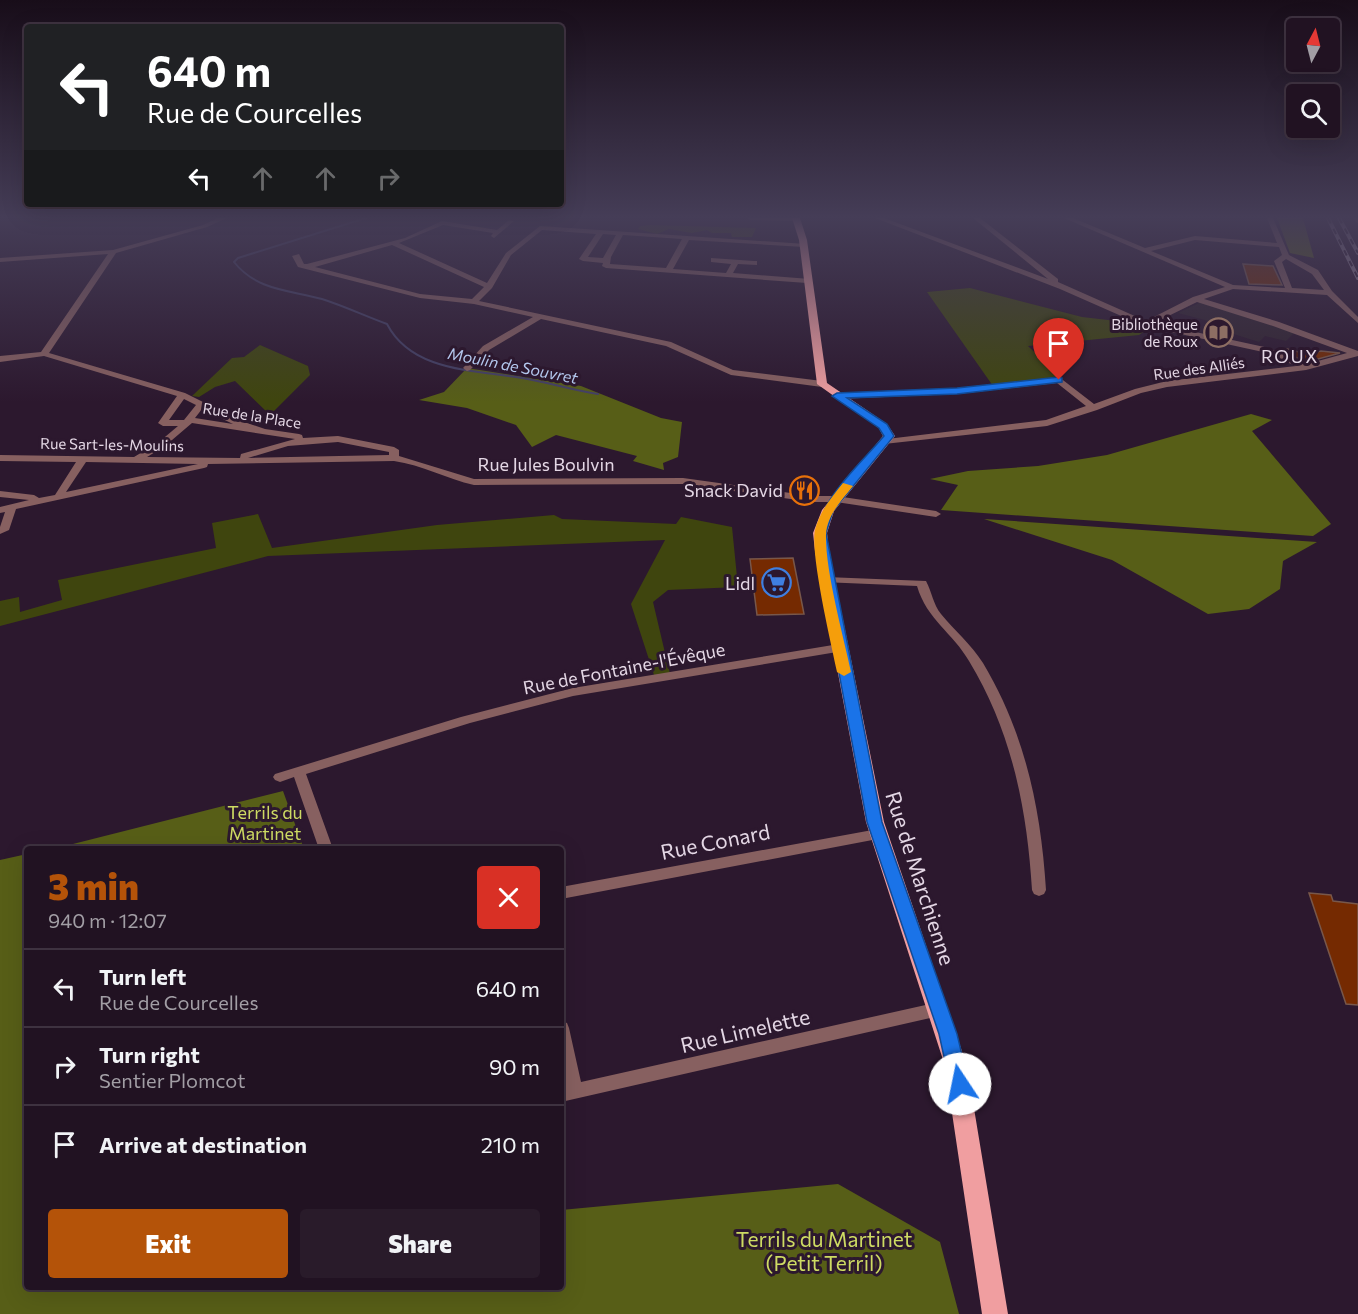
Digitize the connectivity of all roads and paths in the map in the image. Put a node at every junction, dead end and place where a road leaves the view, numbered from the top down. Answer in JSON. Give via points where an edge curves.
{"nodes":[{"id":1,"x":95,"y":279,"type":"edge"},
{"id":2,"x":356,"y":279,"type":"edge"},
{"id":3,"x":474,"y":279,"type":"edge"},
{"id":4,"x":493,"y":279,"type":"edge"},
{"id":5,"x":785,"y":279,"type":"edge"},
{"id":6,"x":1039,"y":279,"type":"edge"},
{"id":7,"x":1053,"y":279,"type":"edge"},
{"id":8,"x":1214,"y":279,"type":"edge"},
{"id":9,"x":1285,"y":279,"type":"edge"},
{"id":10,"x":1320,"y":279,"type":"edge"},
{"id":11,"x":807,"y":281,"type":"joint"},
{"id":12,"x":489,"y":286,"type":"junction"},
{"id":13,"x":1232,"y":287,"type":"junction"},
{"id":14,"x":1063,"y":288,"type":"junction"},
{"id":15,"x":1289,"y":290,"type":"junction"},
{"id":16,"x":1329,"y":293,"type":"junction"},
{"id":17,"x":1196,"y":299,"type":"junction"},
{"id":18,"x":474,"y":302,"type":"junction"},
{"id":19,"x":540,"y":316,"type":"junction"},
{"id":20,"x":1358,"y":321,"type":"edge"},
{"id":21,"x":1147,"y":324,"type":"junction"},
{"id":22,"x":44,"y":354,"type":"junction"},
{"id":23,"x":1357,"y":354,"type":"edge"},
{"id":24,"x":0,"y":359,"type":"edge"},
{"id":25,"x":1306,"y":367,"type":"junction"},
{"id":26,"x":467,"y":368,"type":"dead end"},
{"id":27,"x":822,"y":384,"type":"junction"},
{"id":28,"x":182,"y":395,"type":"junction"},
{"id":29,"x":837,"y":396,"type":"junction"},
{"id":30,"x":201,"y":404,"type":"junction"},
{"id":31,"x":1094,"y":408,"type":"junction"},
{"id":32,"x":189,"y":421,"type":"junction"},
{"id":33,"x":261,"y":430,"type":"junction"},
{"id":34,"x":308,"y":440,"type":"junction"},
{"id":35,"x":887,"y":442,"type":"junction"},
{"id":36,"x":0,"y":458,"type":"edge"},
{"id":37,"x":394,"y":458,"type":"junction"},
{"id":38,"x":83,"y":459,"type":"junction"},
{"id":39,"x":135,"y":459,"type":"junction"},
{"id":40,"x":224,"y":460,"type":"junction"},
{"id":41,"x":0,"y":494,"type":"edge"},
{"id":42,"x":59,"y":496,"type":"junction"},
{"id":43,"x":42,"y":499,"type":"junction"},
{"id":44,"x":836,"y":499,"type":"junction"},
{"id":45,"x":12,"y":507,"type":"junction"},
{"id":46,"x":0,"y":510,"type":"edge"},
{"id":47,"x":936,"y":514,"type":"dead end"},
{"id":48,"x":0,"y":531,"type":"edge"},
{"id":49,"x":826,"y":580,"type":"junction"},
{"id":50,"x":839,"y":648,"type":"junction"},
{"id":51,"x":299,"y":773,"type":"junction"},
{"id":52,"x":280,"y":777,"type":"dead end"},
{"id":53,"x":878,"y":834,"type":"junction"},
{"id":54,"x":325,"y":846,"type":"edge"},
{"id":55,"x":1039,"y":890,"type":"dead end"},
{"id":56,"x":564,"y":892,"type":"edge"},
{"id":57,"x":939,"y":1009,"type":"junction"},
{"id":58,"x":564,"y":1060,"type":"edge"},
{"id":59,"x":567,"y":1093,"type":"edge"},
{"id":60,"x":995,"y":1314,"type":"edge"}],
"edges":[{"from":1,"to":22,"type":"street"},
{"from":2,"to":18,"type":"street","via":[[420,296]]},
{"from":3,"to":12,"type":"street"},
{"from":4,"to":12,"type":"street"},
{"from":5,"to":11,"type":"street"},
{"from":6,"to":14,"type":"street"},
{"from":7,"to":14,"type":"street"},
{"from":8,"to":13,"type":"street"},
{"from":9,"to":15,"type":"street"},
{"from":10,"to":16,"type":"street"},
{"from":11,"to":27,"type":"main road"},
{"from":12,"to":18,"type":"street"},
{"from":13,"to":15,"type":"street"},
{"from":13,"to":17,"type":"street"},
{"from":14,"to":21,"type":"street"},
{"from":15,"to":16,"type":"street"},
{"from":16,"to":20,"type":"street"},
{"from":17,"to":21,"type":"street"},
{"from":17,"to":23,"type":"street"},
{"from":18,"to":19,"type":"street"},
{"from":19,"to":26,"type":"street","via":[[486,348]]},
{"from":19,"to":27,"type":"street","via":[[668,344],[731,372]]},
{"from":21,"to":25,"type":"street","via":[[1237,342],[1286,356]]},
{"from":22,"to":24,"type":"street"},
{"from":22,"to":28,"type":"street"},
{"from":23,"to":25,"type":"street","name":"Rue des Alliés"},
{"from":25,"to":31,"type":"street","name":"Rue des Alliés","via":[[1167,384]]},
{"from":27,"to":29,"type":"main road"},
{"from":28,"to":30,"type":"street"},
{"from":28,"to":32,"type":"street","name":"Rue de la Place","via":[[163,423]]},
{"from":29,"to":31,"type":"street","via":[[957,391],[1059,380]]},
{"from":29,"to":35,"type":"main road","via":[[883,426],[889,436]]},
{"from":30,"to":32,"type":"street"},
{"from":30,"to":33,"type":"street"},
{"from":31,"to":35,"type":"street","name":"Rue des Alliés","via":[[1040,424]]},
{"from":32,"to":33,"type":"street","name":"Rue de la Place"},
{"from":32,"to":39,"type":"street","via":[[162,444]]},
{"from":33,"to":34,"type":"street","name":"Rue de la Place"},
{"from":34,"to":37,"type":"street","via":[[369,444],[394,450]]},
{"from":34,"to":40,"type":"street"},
{"from":35,"to":44,"type":"main road","name":"Rue de Marchienne"},
{"from":36,"to":38,"type":"street","name":"Rue Sart-les-Moulins"},
{"from":37,"to":40,"type":"street","name":"Rue Jules Boulvin"},
{"from":37,"to":44,"type":"street","name":"Rue Jules Boulvin","via":[[415,460],[454,479],[474,482],[683,481]]},
{"from":38,"to":39,"type":"street","name":"Rue Sart-les-Moulins"},
{"from":38,"to":42,"type":"street"},
{"from":39,"to":40,"type":"street","name":"Rue Sart-les-Moulins"},
{"from":40,"to":42,"type":"street"},
{"from":41,"to":43,"type":"street"},
{"from":42,"to":43,"type":"street"},
{"from":43,"to":45,"type":"street"},
{"from":44,"to":47,"type":"street","name":"Rue Jules Boulvin"},
{"from":44,"to":49,"type":"main road","name":"Rue de Marchienne","via":[[820,533]]},
{"from":45,"to":46,"type":"street"},
{"from":45,"to":48,"type":"street"},
{"from":49,"to":50,"type":"main road","name":"Rue de Marchienne"},
{"from":49,"to":55,"type":"street","via":[[922,583],[926,603],[935,617],[973,656],[1008,723],[1019,759],[1036,833]]},
{"from":50,"to":51,"type":"street","name":"Rue de Fontaine-l'Évêque","via":[[573,692],[466,720]]},
{"from":50,"to":53,"type":"main road","name":"Rue de Marchienne"},
{"from":51,"to":52,"type":"street","name":"Rue de Fontaine-l'Évêque"},
{"from":51,"to":54,"type":"street"},
{"from":53,"to":56,"type":"street","name":"Rue Conard"},
{"from":53,"to":57,"type":"main road","name":"Rue de Marchienne"},
{"from":57,"to":59,"type":"street","name":"Rue Limelette"},
{"from":57,"to":60,"type":"main road","name":"Rue de Marchienne","via":[[956,1066]]},
{"from":58,"to":59,"type":"street"}]}
